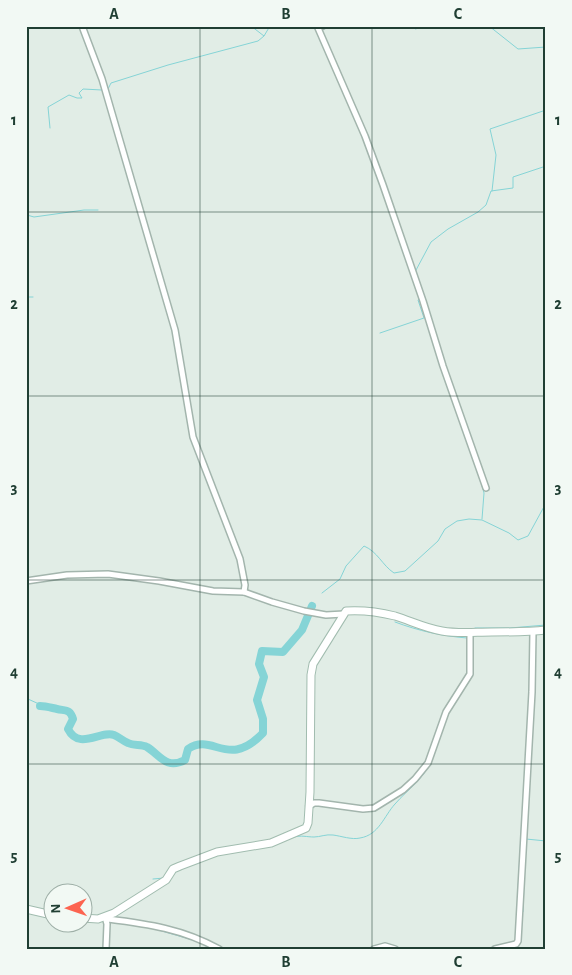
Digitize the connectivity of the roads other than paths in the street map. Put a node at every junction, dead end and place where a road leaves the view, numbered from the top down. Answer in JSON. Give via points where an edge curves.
{"nodes":[{"id":1,"x":82,"y":26,"type":"edge"},
{"id":2,"x":323,"y":26,"type":"edge"},
{"id":3,"x":486,"y":488,"type":"dead end"},
{"id":4,"x":26,"y":581,"type":"edge"},
{"id":5,"x":244,"y":592,"type":"junction"},
{"id":6,"x":344,"y":614,"type":"junction"},
{"id":7,"x":546,"y":630,"type":"edge"},
{"id":8,"x":533,"y":632,"type":"junction"},
{"id":9,"x":470,"y":633,"type":"junction"},
{"id":10,"x":309,"y":806,"type":"junction"},
{"id":11,"x":26,"y":909,"type":"edge"},
{"id":12,"x":42,"y":913,"type":"edge"},
{"id":13,"x":105,"y":917,"type":"junction"},
{"id":14,"x":92,"y":919,"type":"edge"},
{"id":15,"x":106,"y":949,"type":"edge"},
{"id":16,"x":219,"y":949,"type":"edge"},
{"id":17,"x":374,"y":949,"type":"edge"},
{"id":18,"x":395,"y":949,"type":"edge"},
{"id":19,"x":494,"y":949,"type":"edge"}],
"edges":[{"from":1,"to":5,"type":"street","via":[[102,80],[175,330],[193,437],[240,559]]},
{"from":2,"to":3,"type":"street","via":[[318,28],[383,185]]},
{"from":4,"to":5,"type":"street","via":[[67,574],[108,574],[214,591]]},
{"from":5,"to":6,"type":"street","via":[[304,611]]},
{"from":6,"to":9,"type":"main road","via":[[358,610],[396,616],[418,626]]},
{"from":6,"to":10,"type":"main road","via":[[312,664]]},
{"from":7,"to":8,"type":"main road"},
{"from":8,"to":9,"type":"main road"},
{"from":8,"to":19,"type":"street","via":[[518,940],[516,944]]},
{"from":9,"to":10,"type":"street","via":[[470,674],[446,712],[428,763],[415,779],[374,808],[319,803]]},
{"from":10,"to":13,"type":"main road","via":[[308,823],[301,831],[271,842],[217,852],[180,866],[170,872],[166,880]]},
{"from":11,"to":12,"type":"main road"},
{"from":13,"to":14,"type":"main road"},
{"from":13,"to":15,"type":"street"},
{"from":13,"to":16,"type":"street","via":[[157,926],[194,937]]},
{"from":17,"to":18,"type":"street","via":[[385,946]]}]}
